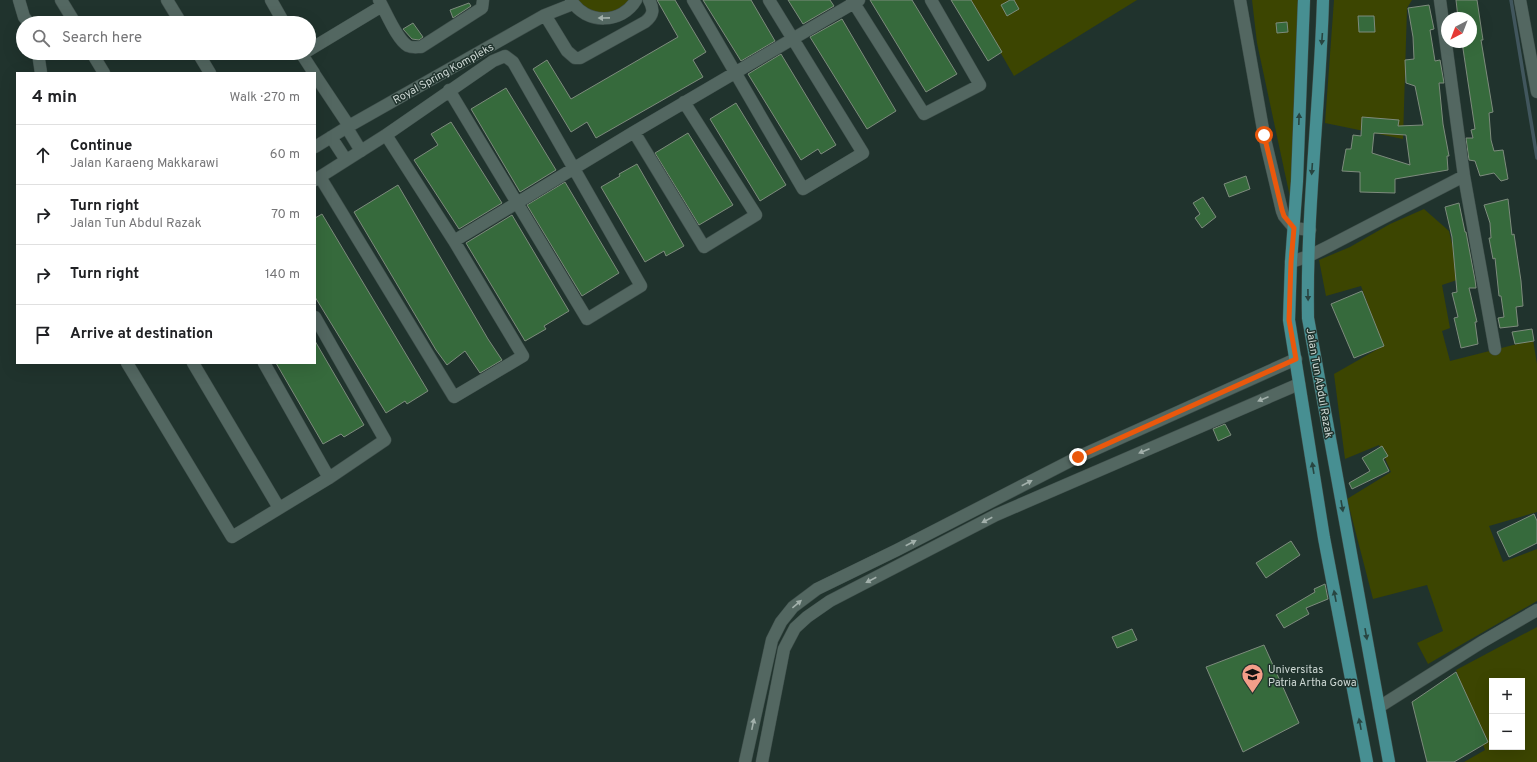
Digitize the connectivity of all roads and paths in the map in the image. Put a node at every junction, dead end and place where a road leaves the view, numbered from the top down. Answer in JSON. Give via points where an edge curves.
{"nodes":[{"id":1,"x":19,"y":0,"type":"edge"},
{"id":2,"x":61,"y":0,"type":"edge"},
{"id":3,"x":167,"y":0,"type":"edge"},
{"id":4,"x":271,"y":0,"type":"edge"},
{"id":5,"x":483,"y":0,"type":"edge"},
{"id":6,"x":636,"y":0,"type":"edge"},
{"id":7,"x":649,"y":0,"type":"edge"},
{"id":8,"x":693,"y":0,"type":"edge"},
{"id":9,"x":769,"y":0,"type":"edge"},
{"id":10,"x":930,"y":0,"type":"edge"},
{"id":11,"x":1240,"y":0,"type":"edge"},
{"id":12,"x":1304,"y":0,"type":"edge"},
{"id":13,"x":1324,"y":0,"type":"edge"},
{"id":14,"x":1440,"y":0,"type":"edge"},
{"id":15,"x":1520,"y":0,"type":"edge"},
{"id":16,"x":855,"y":1,"type":"edge"},
{"id":17,"x":572,"y":2,"type":"edge"},
{"id":18,"x":380,"y":3,"type":"edge"},
{"id":19,"x":545,"y":15,"type":"junction"},
{"id":20,"x":24,"y":16,"type":"edge"},
{"id":21,"x":71,"y":16,"type":"edge"},
{"id":22,"x":176,"y":16,"type":"edge"},
{"id":23,"x":280,"y":16,"type":"edge"},
{"id":24,"x":793,"y":40,"type":"junction"},
{"id":25,"x":316,"y":45,"type":"edge"},
{"id":26,"x":39,"y":60,"type":"edge"},
{"id":27,"x":96,"y":60,"type":"edge"},
{"id":28,"x":202,"y":60,"type":"edge"},
{"id":29,"x":307,"y":60,"type":"edge"},
{"id":30,"x":41,"y":72,"type":"edge"},
{"id":31,"x":103,"y":72,"type":"edge"},
{"id":32,"x":209,"y":72,"type":"edge"},
{"id":33,"x":313,"y":72,"type":"edge"},
{"id":34,"x":735,"y":72,"type":"junction"},
{"id":35,"x":316,"y":80,"type":"edge"},
{"id":36,"x":319,"y":90,"type":"edge"},
{"id":37,"x":449,"y":90,"type":"junction"},
{"id":38,"x":1537,"y":92,"type":"edge"},
{"id":39,"x":684,"y":102,"type":"junction"},
{"id":40,"x":348,"y":127,"type":"junction"},
{"id":41,"x":634,"y":132,"type":"junction"},
{"id":42,"x":386,"y":135,"type":"junction"},
{"id":43,"x":331,"y":137,"type":"junction"},
{"id":44,"x":316,"y":146,"type":"edge"},
{"id":45,"x":361,"y":151,"type":"junction"},
{"id":46,"x":346,"y":160,"type":"junction"},
{"id":47,"x":574,"y":169,"type":"junction"},
{"id":48,"x":1464,"y":176,"type":"junction"},
{"id":49,"x":317,"y":178,"type":"edge"},
{"id":50,"x":518,"y":203,"type":"junction"},
{"id":51,"x":1294,"y":228,"type":"junction"},
{"id":52,"x":1310,"y":230,"type":"junction"},
{"id":53,"x":454,"y":241,"type":"junction"},
{"id":54,"x":1309,"y":256,"type":"junction"},
{"id":55,"x":1291,"y":262,"type":"junction"},
{"id":56,"x":316,"y":319,"type":"edge"},
{"id":57,"x":1495,"y":349,"type":"dead end"},
{"id":58,"x":1296,"y":359,"type":"junction"},
{"id":59,"x":128,"y":364,"type":"edge"},
{"id":60,"x":194,"y":364,"type":"edge"},
{"id":61,"x":265,"y":364,"type":"edge"},
{"id":62,"x":1299,"y":384,"type":"junction"},
{"id":63,"x":329,"y":478,"type":"junction"},
{"id":64,"x":279,"y":508,"type":"junction"},
{"id":65,"x":1537,"y":610,"type":"edge"},
{"id":66,"x":1379,"y":707,"type":"junction"},
{"id":67,"x":745,"y":762,"type":"edge"},
{"id":68,"x":762,"y":762,"type":"edge"},
{"id":69,"x":1367,"y":762,"type":"edge"},
{"id":70,"x":1388,"y":762,"type":"edge"}],
"edges":[{"from":1,"to":20,"type":"street"},
{"from":2,"to":21,"type":"street"},
{"from":3,"to":22,"type":"street"},
{"from":4,"to":23,"type":"street"},
{"from":5,"to":18,"type":"street","via":[[482,8],[421,47],[409,46],[404,42]]},
{"from":6,"to":17,"type":"street","one_way":true,"via":[[619,16],[605,19],[590,16]]},
{"from":7,"to":19,"type":"street","via":[[653,12],[646,22],[580,58],[571,56]]},
{"from":8,"to":34,"type":"street"},
{"from":9,"to":24,"type":"street"},
{"from":10,"to":16,"type":"street","via":[[980,84],[924,114]]},
{"from":11,"to":51,"type":"street","via":[[1273,178],[1284,216]]},
{"from":51,"to":12,"type":"main road","name":"Jalan Tun Abdul Razak","one_way":true},
{"from":13,"to":52,"type":"main road","name":"Jalan Tun Abdul Razak","one_way":true},
{"from":14,"to":48,"type":"street"},
{"from":15,"to":38,"type":"street"},
{"from":16,"to":24,"type":"street"},
{"from":17,"to":19,"type":"street","name":"Royal Spring Kompleks"},
{"from":18,"to":25,"type":"street"},
{"from":19,"to":40,"type":"street","name":"Royal Spring Kompleks"},
{"from":24,"to":34,"type":"street"},
{"from":24,"to":34,"type":"street","via":[[863,153],[803,189]]},
{"from":26,"to":30,"type":"street"},
{"from":27,"to":31,"type":"street"},
{"from":28,"to":32,"type":"street"},
{"from":29,"to":33,"type":"street"},
{"from":34,"to":39,"type":"street"},
{"from":35,"to":36,"type":"street"},
{"from":36,"to":40,"type":"street"},
{"from":37,"to":42,"type":"street"},
{"from":37,"to":47,"type":"street","via":[[500,57],[510,59]]},
{"from":37,"to":50,"type":"street"},
{"from":39,"to":41,"type":"street"},
{"from":39,"to":41,"type":"street","via":[[756,215],[704,247]]},
{"from":40,"to":43,"type":"street","name":"Royal Spring Kompleks"},
{"from":40,"to":45,"type":"street"},
{"from":41,"to":47,"type":"street"},
{"from":42,"to":45,"type":"street"},
{"from":42,"to":53,"type":"street"},
{"from":43,"to":44,"type":"street","name":"Royal Spring Kompleks"},
{"from":43,"to":46,"type":"street"},
{"from":45,"to":46,"type":"street"},
{"from":46,"to":49,"type":"street"},
{"from":47,"to":50,"type":"street"},
{"from":47,"to":50,"type":"street","via":[[641,286],[594,315],[587,319]]},
{"from":48,"to":54,"type":"street"},
{"from":48,"to":57,"type":"street"},
{"from":49,"to":53,"type":"street","via":[[454,398],[523,356]]},
{"from":50,"to":53,"type":"street"},
{"from":51,"to":52,"type":"street"},
{"from":51,"to":55,"type":"main road","name":"Jalan Tun Abdul Razak"},
{"from":52,"to":54,"type":"main road","name":"Jalan Tun Abdul Razak"},
{"from":54,"to":55,"type":"street"},
{"from":54,"to":66,"type":"main road","name":"Jalan Tun Abdul Razak","one_way":true,"via":[[1308,318]]},
{"from":55,"to":58,"type":"main road","name":"Jalan Tun Abdul Razak","via":[[1289,320]]},
{"from":56,"to":63,"type":"street","via":[[385,440]]},
{"from":58,"to":62,"type":"main road","name":"Jalan Tun Abdul Razak"},
{"from":67,"to":58,"type":"street","one_way":true,"via":[[772,640],[781,622],[793,607],[817,589],[1078,457]]},
{"from":59,"to":64,"type":"street","via":[[232,537]]},
{"from":60,"to":64,"type":"street"},
{"from":61,"to":63,"type":"street"},
{"from":62,"to":68,"type":"street","one_way":true,"via":[[996,515],[830,601],[807,617],[795,628],[784,649]]},
{"from":69,"to":62,"type":"main road","name":"Jalan Tun Abdul Razak","one_way":true,"via":[[1324,538]]},
{"from":63,"to":64,"type":"street"},
{"from":65,"to":66,"type":"street"},
{"from":66,"to":70,"type":"main road","name":"Jalan Tun Abdul Razak"}]}
